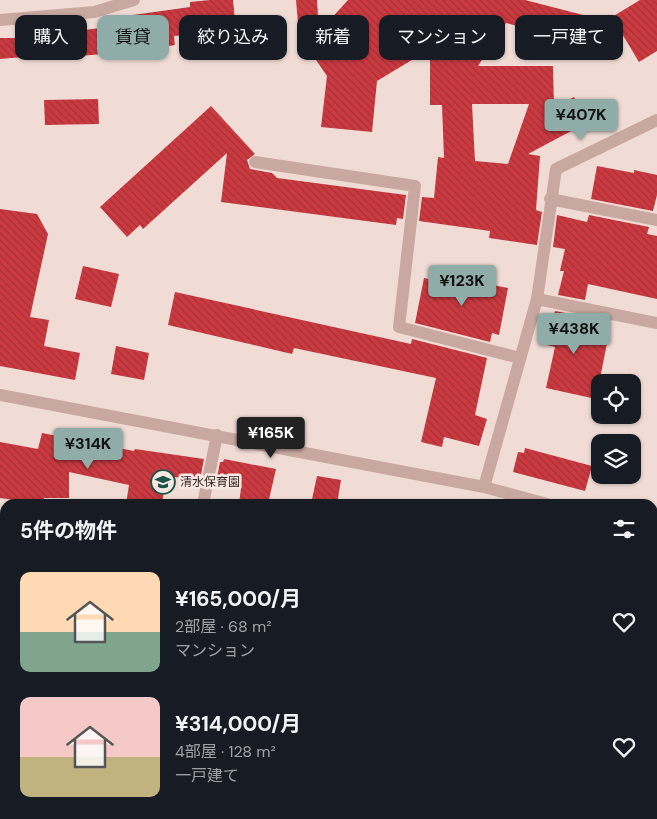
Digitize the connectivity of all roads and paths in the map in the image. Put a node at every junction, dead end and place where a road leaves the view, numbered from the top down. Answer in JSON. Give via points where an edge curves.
{"nodes":[{"id":1,"x":134,"y":0,"type":"edge"},
{"id":2,"x":0,"y":20,"type":"edge"},
{"id":3,"x":657,"y":120,"type":"edge"},
{"id":4,"x":255,"y":162,"type":"dead end"},
{"id":5,"x":550,"y":199,"type":"junction"},
{"id":6,"x":657,"y":220,"type":"edge"},
{"id":7,"x":537,"y":299,"type":"junction"},
{"id":8,"x":657,"y":323,"type":"edge"},
{"id":9,"x":520,"y":358,"type":"junction"},
{"id":10,"x":0,"y":395,"type":"edge"},
{"id":11,"x":217,"y":435,"type":"junction"},
{"id":12,"x":484,"y":487,"type":"junction"},
{"id":13,"x":204,"y":499,"type":"edge"},
{"id":14,"x":516,"y":499,"type":"edge"}],
"edges":[{"from":1,"to":2,"type":"street","via":[[94,12]]},
{"from":3,"to":5,"type":"street","via":[[556,170]]},
{"from":4,"to":9,"type":"street","via":[[415,186],[399,326]]},
{"from":5,"to":6,"type":"street"},
{"from":5,"to":7,"type":"street"},
{"from":7,"to":8,"type":"street"},
{"from":7,"to":9,"type":"street"},
{"from":9,"to":12,"type":"street"},
{"from":10,"to":11,"type":"street"},
{"from":11,"to":12,"type":"street"},
{"from":11,"to":13,"type":"street"},
{"from":12,"to":14,"type":"street"}]}
